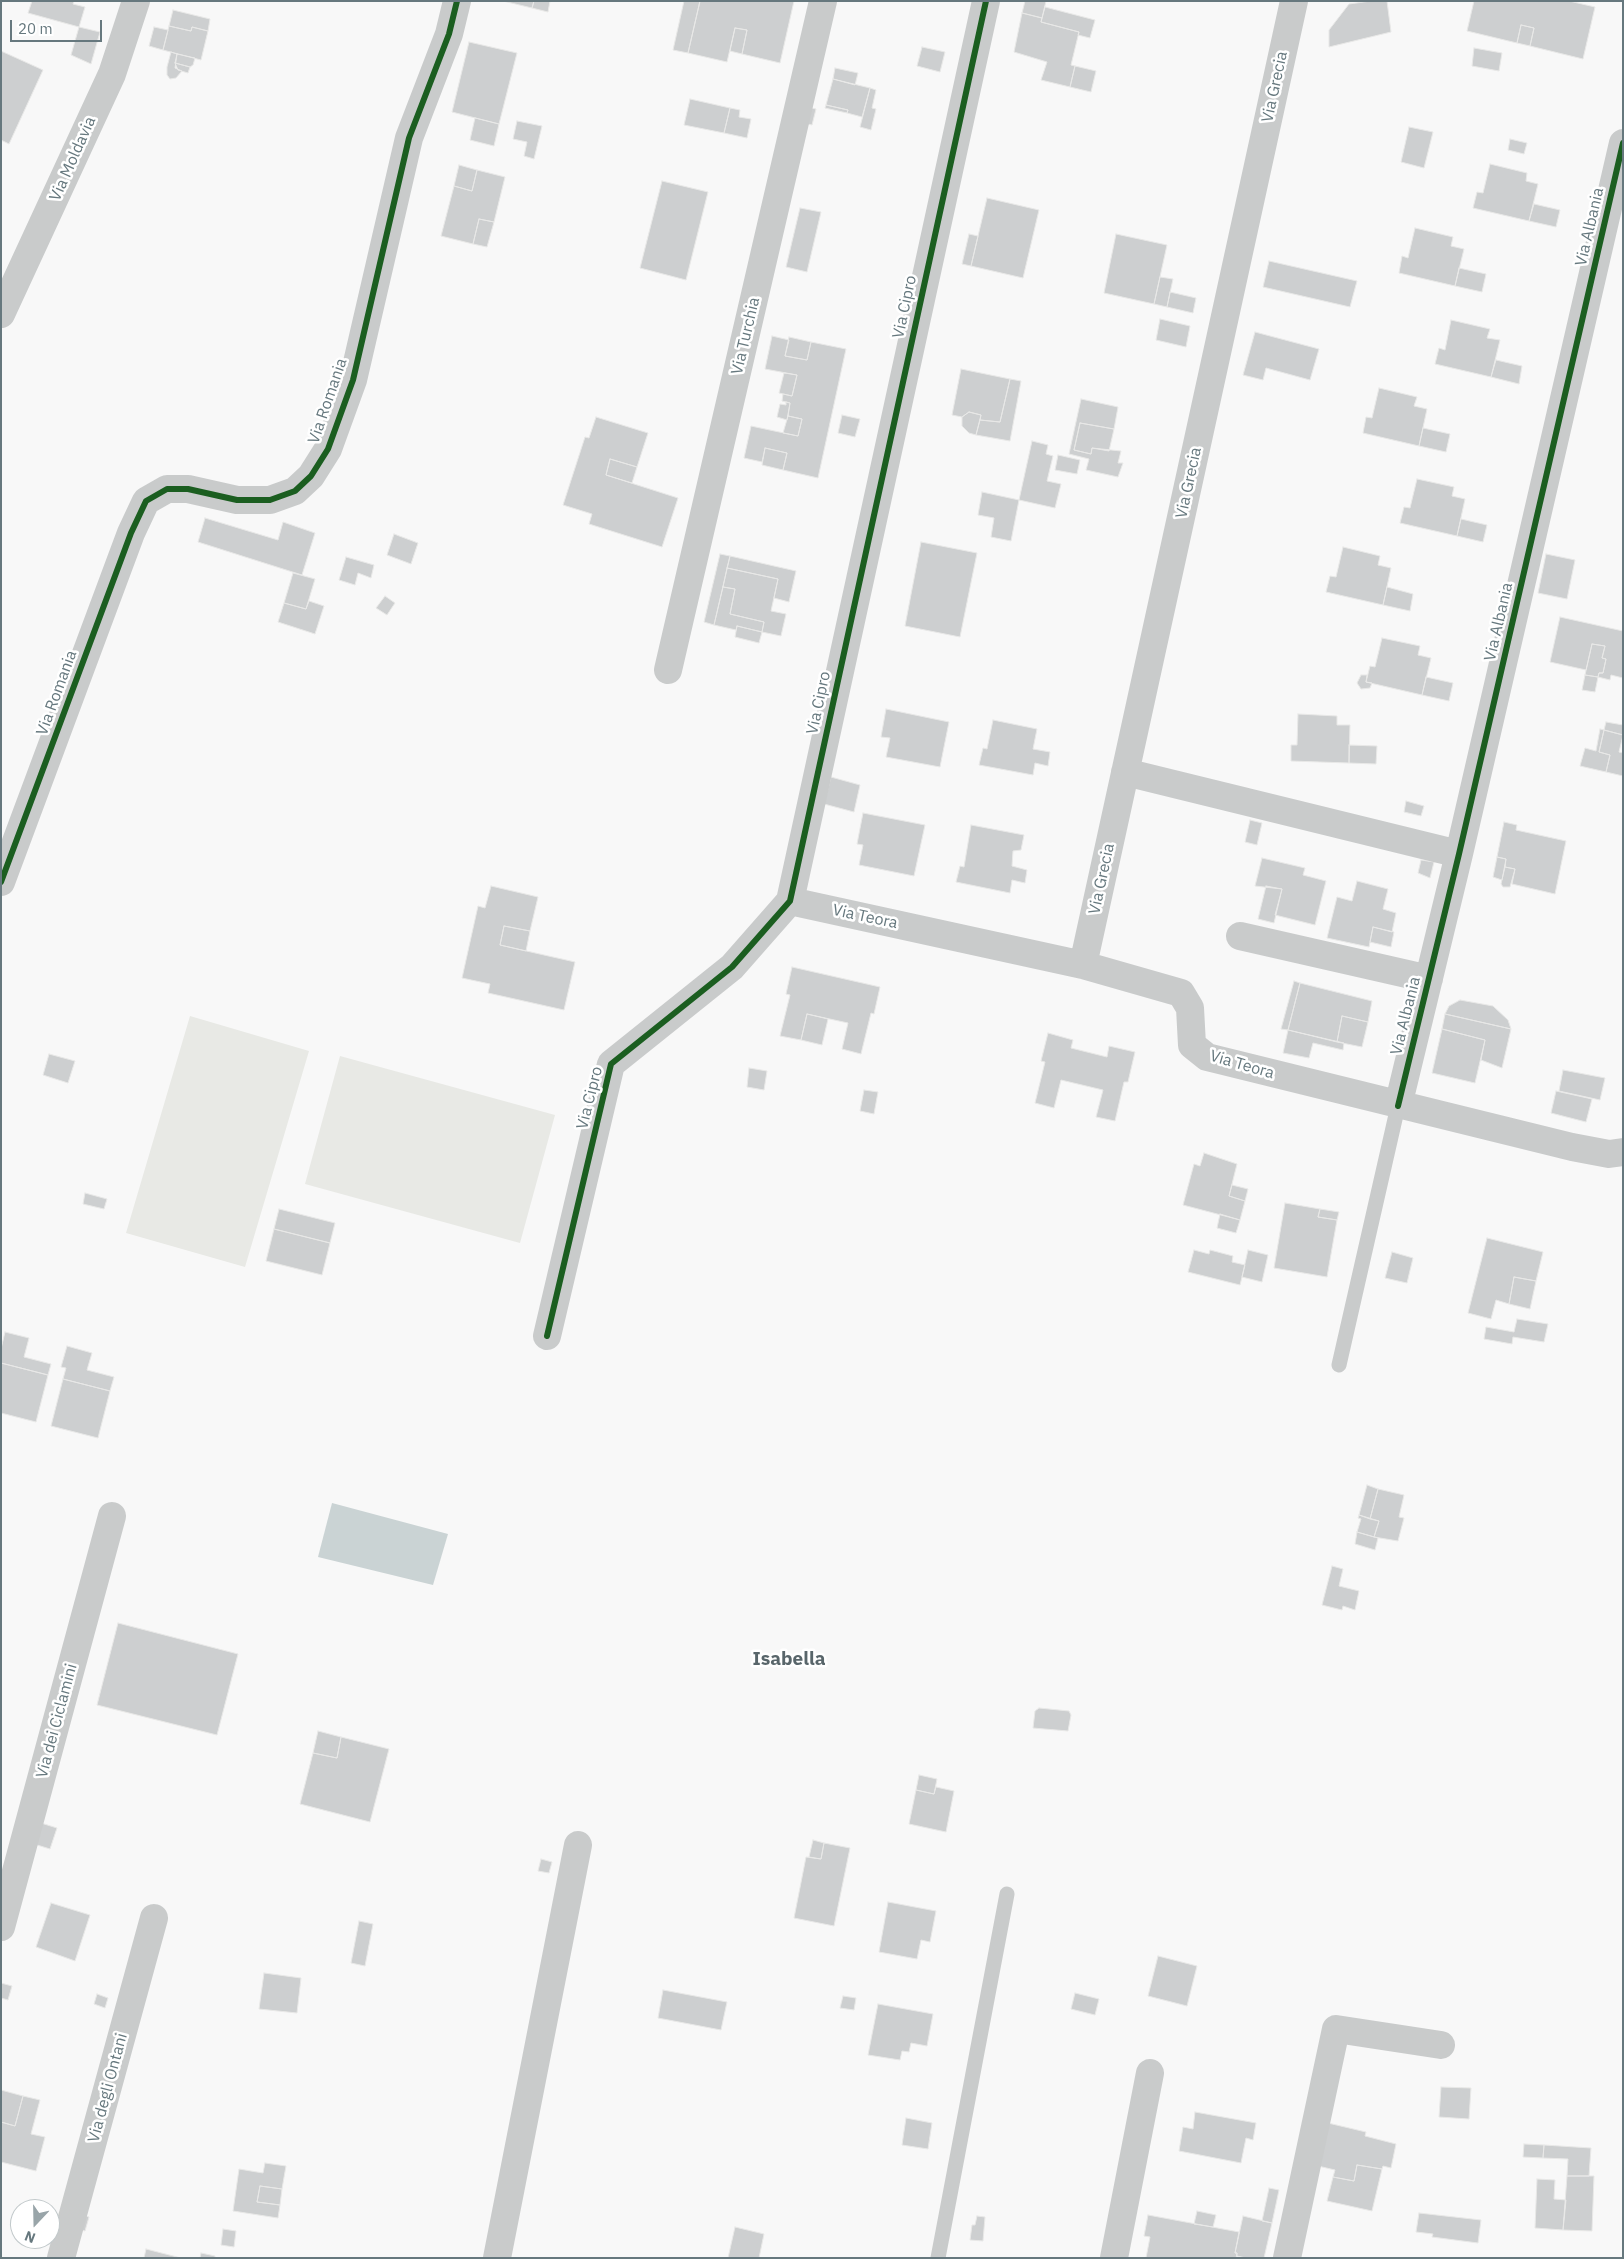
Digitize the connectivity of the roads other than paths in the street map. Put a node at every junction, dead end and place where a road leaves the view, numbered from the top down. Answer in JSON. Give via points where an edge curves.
{"nodes":[{"id":1,"x":136,"y":1,"type":"edge"},
{"id":2,"x":457,"y":1,"type":"edge"},
{"id":3,"x":823,"y":1,"type":"edge"},
{"id":4,"x":986,"y":1,"type":"edge"},
{"id":5,"x":1294,"y":1,"type":"edge"},
{"id":6,"x":1623,"y":143,"type":"edge"},
{"id":7,"x":1617,"y":195,"type":"edge"},
{"id":8,"x":1,"y":314,"type":"edge"},
{"id":9,"x":668,"y":670,"type":"dead end"},
{"id":10,"x":1125,"y":772,"type":"junction"},
{"id":11,"x":1459,"y":854,"type":"junction"},
{"id":12,"x":1,"y":882,"type":"edge"},
{"id":13,"x":790,"y":901,"type":"junction"},
{"id":14,"x":1240,"y":936,"type":"dead end"},
{"id":15,"x":1083,"y":964,"type":"junction"},
{"id":16,"x":1429,"y":979,"type":"junction"},
{"id":17,"x":1398,"y":1106,"type":"junction"},
{"id":18,"x":1623,"y":1152,"type":"edge"},
{"id":19,"x":547,"y":1336,"type":"dead end"},
{"id":20,"x":1339,"y":1365,"type":"dead end"},
{"id":21,"x":112,"y":1516,"type":"dead end"},
{"id":22,"x":578,"y":1845,"type":"dead end"},
{"id":23,"x":1007,"y":1894,"type":"dead end"},
{"id":24,"x":154,"y":1918,"type":"dead end"},
{"id":25,"x":1,"y":1927,"type":"edge"},
{"id":26,"x":1441,"y":2045,"type":"dead end"},
{"id":27,"x":1150,"y":2073,"type":"dead end"},
{"id":28,"x":61,"y":2258,"type":"edge"},
{"id":29,"x":496,"y":2258,"type":"edge"},
{"id":30,"x":938,"y":2258,"type":"edge"},
{"id":31,"x":1114,"y":2258,"type":"edge"},
{"id":32,"x":1287,"y":2258,"type":"edge"}],
"edges":[{"from":1,"to":8,"type":"street","name":"Via Moldavia","via":[[112,74]]},
{"from":2,"to":12,"type":"street","name":"Via Romania","via":[[449,34],[409,138],[353,380],[328,449],[311,476],[295,491],[270,500],[237,500],[188,489],[167,489],[146,501],[130,533]]},
{"from":3,"to":9,"type":"street","name":"Via Turchia"},
{"from":4,"to":13,"type":"street","name":"Via Cipro"},
{"from":5,"to":10,"type":"street","name":"Via Grecia"},
{"from":6,"to":7,"type":"street","name":"Via Albania"},
{"from":7,"to":11,"type":"street","name":"Via Albania"},
{"from":10,"to":11,"type":"street"},
{"from":10,"to":15,"type":"street","name":"Via Grecia"},
{"from":11,"to":16,"type":"street","name":"Via Albania"},
{"from":13,"to":15,"type":"street","name":"Via Teora"},
{"from":13,"to":19,"type":"street","name":"Via Cipro","via":[[732,966],[611,1064]]},
{"from":14,"to":16,"type":"street"},
{"from":15,"to":17,"type":"street","name":"Via Teora","via":[[1181,993],[1190,1008],[1192,1045],[1207,1058]]},
{"from":16,"to":17,"type":"street","name":"Via Albania"},
{"from":17,"to":18,"type":"street","name":"Via Teora","via":[[1572,1147],[1609,1154]]},
{"from":17,"to":20,"type":"lane"},
{"from":21,"to":25,"type":"street","name":"Via dei Ciclamini"},
{"from":22,"to":29,"type":"street"},
{"from":23,"to":30,"type":"lane"},
{"from":24,"to":28,"type":"street","name":"Via degli Ontani"},
{"from":26,"to":32,"type":"street","via":[[1336,2030]]},
{"from":27,"to":31,"type":"street"}]}
